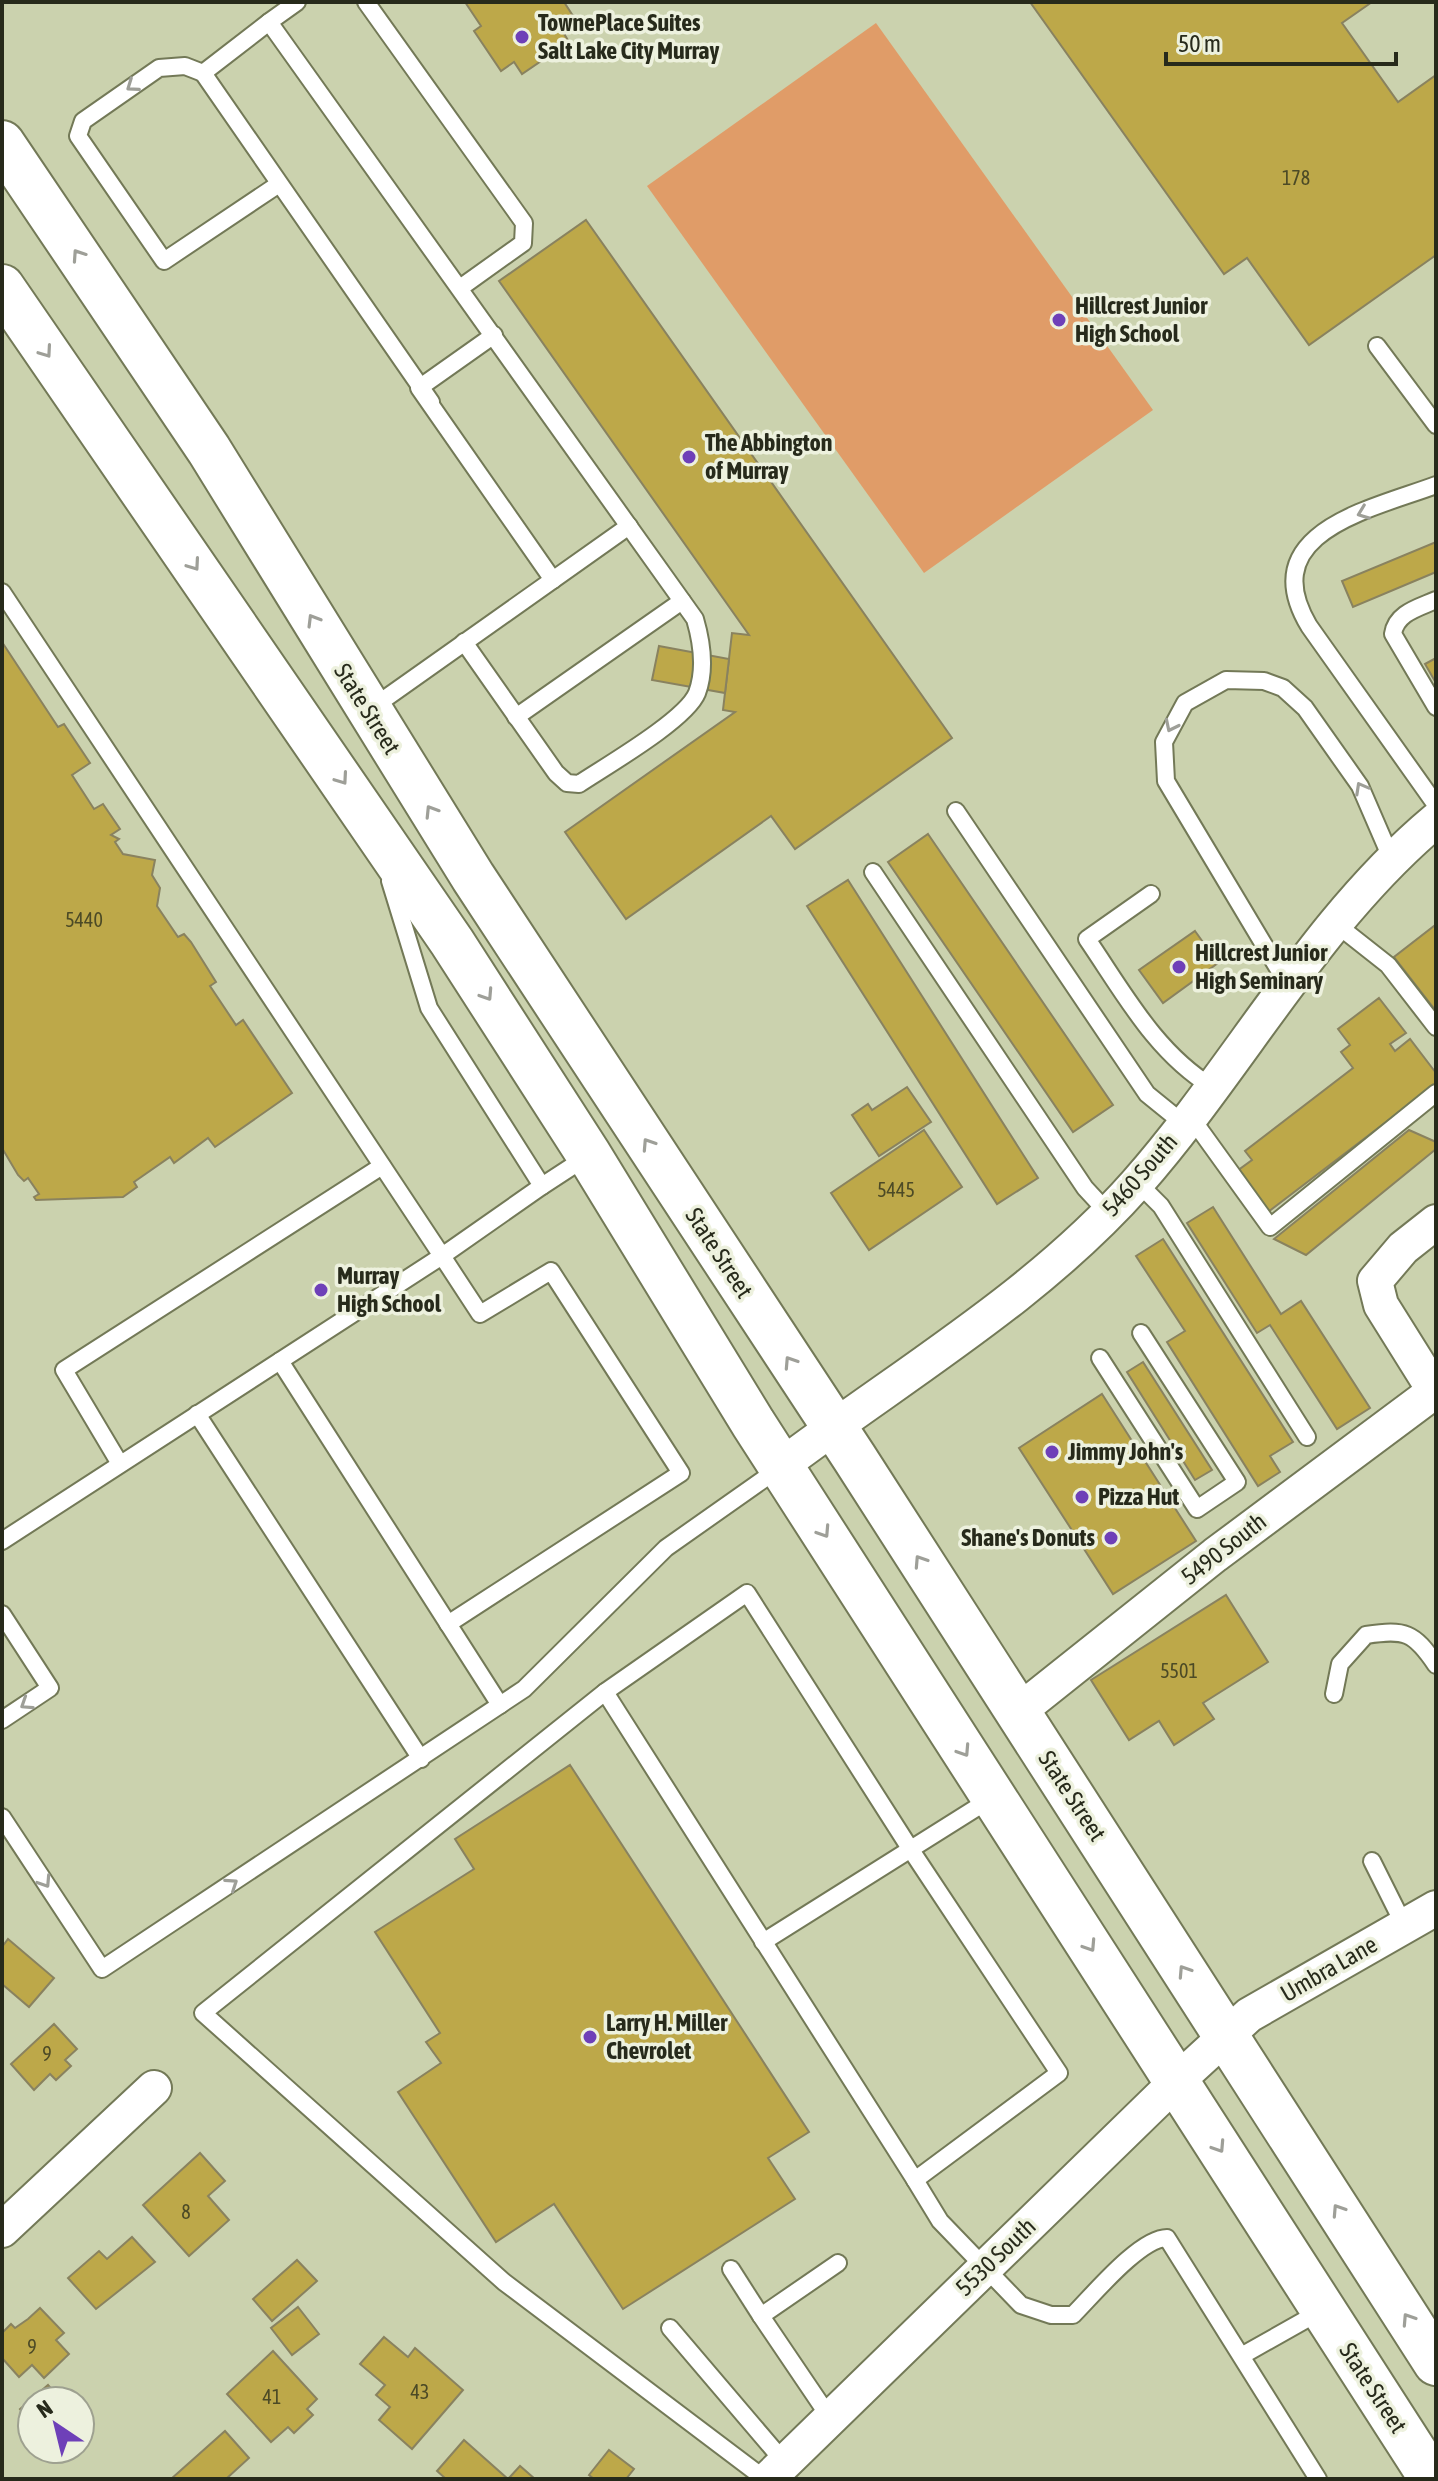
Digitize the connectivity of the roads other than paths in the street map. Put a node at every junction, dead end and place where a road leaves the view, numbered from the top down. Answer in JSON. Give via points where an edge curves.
{"nodes":[{"id":1,"x":297,"y":2,"type":"edge"},
{"id":2,"x":366,"y":2,"type":"edge"},
{"id":3,"x":269,"y":22,"type":"junction"},
{"id":4,"x":203,"y":73,"type":"junction"},
{"id":5,"x":2,"y":143,"type":"edge"},
{"id":6,"x":279,"y":184,"type":"junction"},
{"id":7,"x":2,"y":287,"type":"edge"},
{"id":8,"x":460,"y":288,"type":"junction"},
{"id":9,"x":494,"y":335,"type":"junction"},
{"id":10,"x":1377,"y":346,"type":"dead end"},
{"id":11,"x":419,"y":388,"type":"junction"},
{"id":12,"x":1436,"y":425,"type":"edge"},
{"id":13,"x":1436,"y":485,"type":"edge"},
{"id":14,"x":629,"y":526,"type":"junction"},
{"id":15,"x":553,"y":580,"type":"junction"},
{"id":16,"x":2,"y":592,"type":"edge"},
{"id":17,"x":1436,"y":600,"type":"edge"},
{"id":18,"x":682,"y":601,"type":"junction"},
{"id":19,"x":464,"y":642,"type":"junction"},
{"id":20,"x":1436,"y":707,"type":"edge"},
{"id":21,"x":368,"y":710,"type":"junction"},
{"id":22,"x":516,"y":717,"type":"junction"},
{"id":23,"x":1436,"y":805,"type":"edge"},
{"id":24,"x":956,"y":811,"type":"dead end"},
{"id":25,"x":1436,"y":820,"type":"edge"},
{"id":26,"x":372,"y":822,"type":"junction"},
{"id":27,"x":1392,"y":860,"type":"junction"},
{"id":28,"x":873,"y":872,"type":"dead end"},
{"id":29,"x":1151,"y":894,"type":"dead end"},
{"id":30,"x":1336,"y":924,"type":"junction"},
{"id":31,"x":1288,"y":985,"type":"junction"},
{"id":32,"x":1436,"y":1027,"type":"edge"},
{"id":33,"x":1212,"y":1087,"type":"junction"},
{"id":34,"x":1436,"y":1093,"type":"edge"},
{"id":35,"x":1187,"y":1120,"type":"junction"},
{"id":36,"x":589,"y":1155,"type":"junction"},
{"id":37,"x":382,"y":1166,"type":"junction"},
{"id":38,"x":1138,"y":1183,"type":"junction"},
{"id":39,"x":542,"y":1186,"type":"junction"},
{"id":40,"x":1109,"y":1214,"type":"junction"},
{"id":41,"x":1436,"y":1222,"type":"edge"},
{"id":42,"x":442,"y":1256,"type":"junction"},
{"id":43,"x":1141,"y":1333,"type":"dead end"},
{"id":44,"x":1100,"y":1358,"type":"dead end"},
{"id":45,"x":280,"y":1361,"type":"junction"},
{"id":46,"x":1436,"y":1392,"type":"edge"},
{"id":47,"x":197,"y":1414,"type":"junction"},
{"id":48,"x":834,"y":1427,"type":"junction"},
{"id":49,"x":1307,"y":1437,"type":"dead end"},
{"id":50,"x":120,"y":1464,"type":"junction"},
{"id":51,"x":781,"y":1466,"type":"junction"},
{"id":52,"x":2,"y":1541,"type":"edge"},
{"id":53,"x":2,"y":1614,"type":"edge"},
{"id":54,"x":448,"y":1624,"type":"junction"},
{"id":55,"x":1436,"y":1665,"type":"edge"},
{"id":56,"x":605,"y":1692,"type":"junction"},
{"id":57,"x":1334,"y":1694,"type":"dead end"},
{"id":58,"x":500,"y":1705,"type":"junction"},
{"id":59,"x":1018,"y":1712,"type":"junction"},
{"id":60,"x":2,"y":1720,"type":"edge"},
{"id":61,"x":421,"y":1759,"type":"junction"},
{"id":62,"x":994,"y":1797,"type":"junction"},
{"id":63,"x":2,"y":1817,"type":"edge"},
{"id":64,"x":911,"y":1850,"type":"junction"},
{"id":65,"x":1372,"y":1861,"type":"dead end"},
{"id":66,"x":1436,"y":1908,"type":"edge"},
{"id":67,"x":1404,"y":1925,"type":"junction"},
{"id":68,"x":763,"y":1942,"type":"junction"},
{"id":69,"x":1226,"y":2036,"type":"junction"},
{"id":70,"x":1177,"y":2081,"type":"junction"},
{"id":71,"x":154,"y":2088,"type":"dead end"},
{"id":72,"x":915,"y":2180,"type":"junction"},
{"id":73,"x":2,"y":2230,"type":"edge"},
{"id":74,"x":838,"y":2263,"type":"dead end"},
{"id":75,"x":985,"y":2267,"type":"junction"},
{"id":76,"x":731,"y":2269,"type":"dead end"},
{"id":77,"x":1324,"y":2310,"type":"junction"},
{"id":78,"x":761,"y":2316,"type":"junction"},
{"id":79,"x":670,"y":2328,"type":"dead end"},
{"id":80,"x":1243,"y":2355,"type":"junction"},
{"id":81,"x":1436,"y":2363,"type":"edge"},
{"id":82,"x":830,"y":2418,"type":"junction"},
{"id":83,"x":772,"y":2474,"type":"edge"},
{"id":84,"x":1318,"y":2479,"type":"edge"},
{"id":85,"x":1432,"y":2479,"type":"edge"}],
"edges":[{"from":1,"to":3,"type":"lane"},
{"from":2,"to":8,"type":"lane","via":[[524,223],[523,243]]},
{"from":3,"to":4,"type":"lane"},
{"from":3,"to":8,"type":"lane"},
{"from":4,"to":6,"type":"lane"},
{"from":4,"to":6,"type":"lane","one_way":true,"via":[[185,66],[159,68],[83,121],[78,136],[164,261]]},
{"from":21,"to":5,"type":"main road","name":"State Street","one_way":true,"via":[[209,450]]},
{"from":6,"to":11,"type":"lane"},
{"from":7,"to":26,"type":"main road","name":"State Street","one_way":true},
{"from":8,"to":9,"type":"lane"},
{"from":9,"to":11,"type":"lane"},
{"from":9,"to":14,"type":"lane"},
{"from":10,"to":12,"type":"lane"},
{"from":11,"to":15,"type":"lane"},
{"from":13,"to":23,"type":"lane","one_way":true,"via":[[1322,530],[1300,555],[1294,583],[1309,626]]},
{"from":14,"to":15,"type":"lane"},
{"from":14,"to":18,"type":"lane"},
{"from":15,"to":19,"type":"lane"},
{"from":16,"to":37,"type":"lane"},
{"from":17,"to":20,"type":"lane","via":[[1404,614],[1393,634]]},
{"from":18,"to":22,"type":"lane"},
{"from":18,"to":22,"type":"lane","via":[[695,619],[703,666],[697,694],[684,712],[579,784],[567,783],[556,773]]},
{"from":19,"to":21,"type":"lane"},
{"from":19,"to":22,"type":"lane"},
{"from":48,"to":21,"type":"main road","name":"State Street","one_way":true},
{"from":24,"to":35,"type":"lane","via":[[1147,1094]]},
{"from":25,"to":27,"type":"street","name":"5460 South"},
{"from":26,"to":36,"type":"main road","name":"State Street","one_way":true},
{"from":26,"to":39,"type":"lane","via":[[429,1008]]},
{"from":27,"to":30,"type":"street","name":"5460 South"},
{"from":27,"to":31,"type":"lane","one_way":true,"via":[[1360,786],[1295,697],[1244,678],[1226,680],[1185,703],[1164,742],[1166,781]]},
{"from":28,"to":40,"type":"lane","via":[[1085,1188]]},
{"from":29,"to":33,"type":"lane","via":[[1087,939],[1162,1049]]},
{"from":30,"to":31,"type":"street","name":"5460 South"},
{"from":30,"to":32,"type":"lane","via":[[1388,965]]},
{"from":31,"to":33,"type":"street","name":"5460 South"},
{"from":33,"to":35,"type":"street","name":"5460 South"},
{"from":34,"to":35,"type":"lane","via":[[1270,1227]]},
{"from":35,"to":38,"type":"street","name":"5460 South"},
{"from":36,"to":39,"type":"lane"},
{"from":36,"to":51,"type":"main road","name":"State Street"},
{"from":37,"to":42,"type":"lane"},
{"from":37,"to":50,"type":"lane","via":[[64,1370]]},
{"from":38,"to":40,"type":"street","name":"5460 South"},
{"from":38,"to":49,"type":"lane","via":[[1161,1206]]},
{"from":39,"to":42,"type":"lane"},
{"from":40,"to":48,"type":"street","name":"5460 South","via":[[1022,1288]]},
{"from":41,"to":46,"type":"street","via":[[1403,1248],[1375,1281],[1381,1305]]},
{"from":42,"to":45,"type":"lane"},
{"from":42,"to":54,"type":"lane","via":[[480,1314],[551,1271],[681,1473]]},
{"from":43,"to":44,"type":"lane","via":[[1237,1482],[1197,1509]]},
{"from":45,"to":47,"type":"lane"},
{"from":45,"to":54,"type":"lane"},
{"from":46,"to":59,"type":"street","name":"5490 South","via":[[1215,1555]]},
{"from":47,"to":50,"type":"lane"},
{"from":47,"to":61,"type":"lane"},
{"from":48,"to":51,"type":"street","name":"5460 South"},
{"from":59,"to":48,"type":"main road","name":"State Street","one_way":true},
{"from":50,"to":52,"type":"lane"},
{"from":51,"to":58,"type":"lane","via":[[666,1548],[524,1689]]},
{"from":51,"to":62,"type":"main road","name":"State Street","one_way":true},
{"from":53,"to":60,"type":"lane","one_way":true,"via":[[50,1688]]},
{"from":54,"to":58,"type":"lane"},
{"from":55,"to":57,"type":"lane","via":[[1420,1641],[1396,1630],[1366,1635],[1340,1664]]},
{"from":56,"to":64,"type":"lane","via":[[747,1593]]},
{"from":56,"to":68,"type":"lane"},
{"from":56,"to":83,"type":"lane","via":[[203,2013],[504,2282]]},
{"from":58,"to":61,"type":"lane"},
{"from":69,"to":59,"type":"main road","name":"State Street","one_way":true},
{"from":63,"to":61,"type":"lane","one_way":true,"via":[[102,1969]]},
{"from":62,"to":64,"type":"lane"},
{"from":62,"to":70,"type":"main road","name":"State Street","one_way":true},
{"from":64,"to":68,"type":"lane"},
{"from":64,"to":72,"type":"lane","via":[[1059,2073]]},
{"from":65,"to":67,"type":"lane"},
{"from":66,"to":67,"type":"street","name":"Umbra Lane"},
{"from":67,"to":69,"type":"street","name":"Umbra Lane","via":[[1257,2010]]},
{"from":68,"to":72,"type":"lane"},
{"from":69,"to":70,"type":"street","name":"5530 South"},
{"from":81,"to":69,"type":"main road","name":"State Street","one_way":true},
{"from":70,"to":75,"type":"street","name":"5530 South"},
{"from":70,"to":77,"type":"main road","name":"State Street","one_way":true},
{"from":71,"to":73,"type":"street"},
{"from":72,"to":75,"type":"lane","via":[[940,2221]]},
{"from":74,"to":78,"type":"lane"},
{"from":75,"to":80,"type":"lane","via":[[1021,2305],[1051,2315],[1073,2315],[1144,2247],[1167,2238]]},
{"from":75,"to":82,"type":"street","name":"5530 South"},
{"from":76,"to":78,"type":"lane"},
{"from":77,"to":80,"type":"lane"},
{"from":77,"to":85,"type":"main road","name":"State Street"},
{"from":78,"to":82,"type":"lane"},
{"from":79,"to":83,"type":"lane"},
{"from":80,"to":84,"type":"lane"},
{"from":82,"to":83,"type":"street","name":"5530 South"}]}
